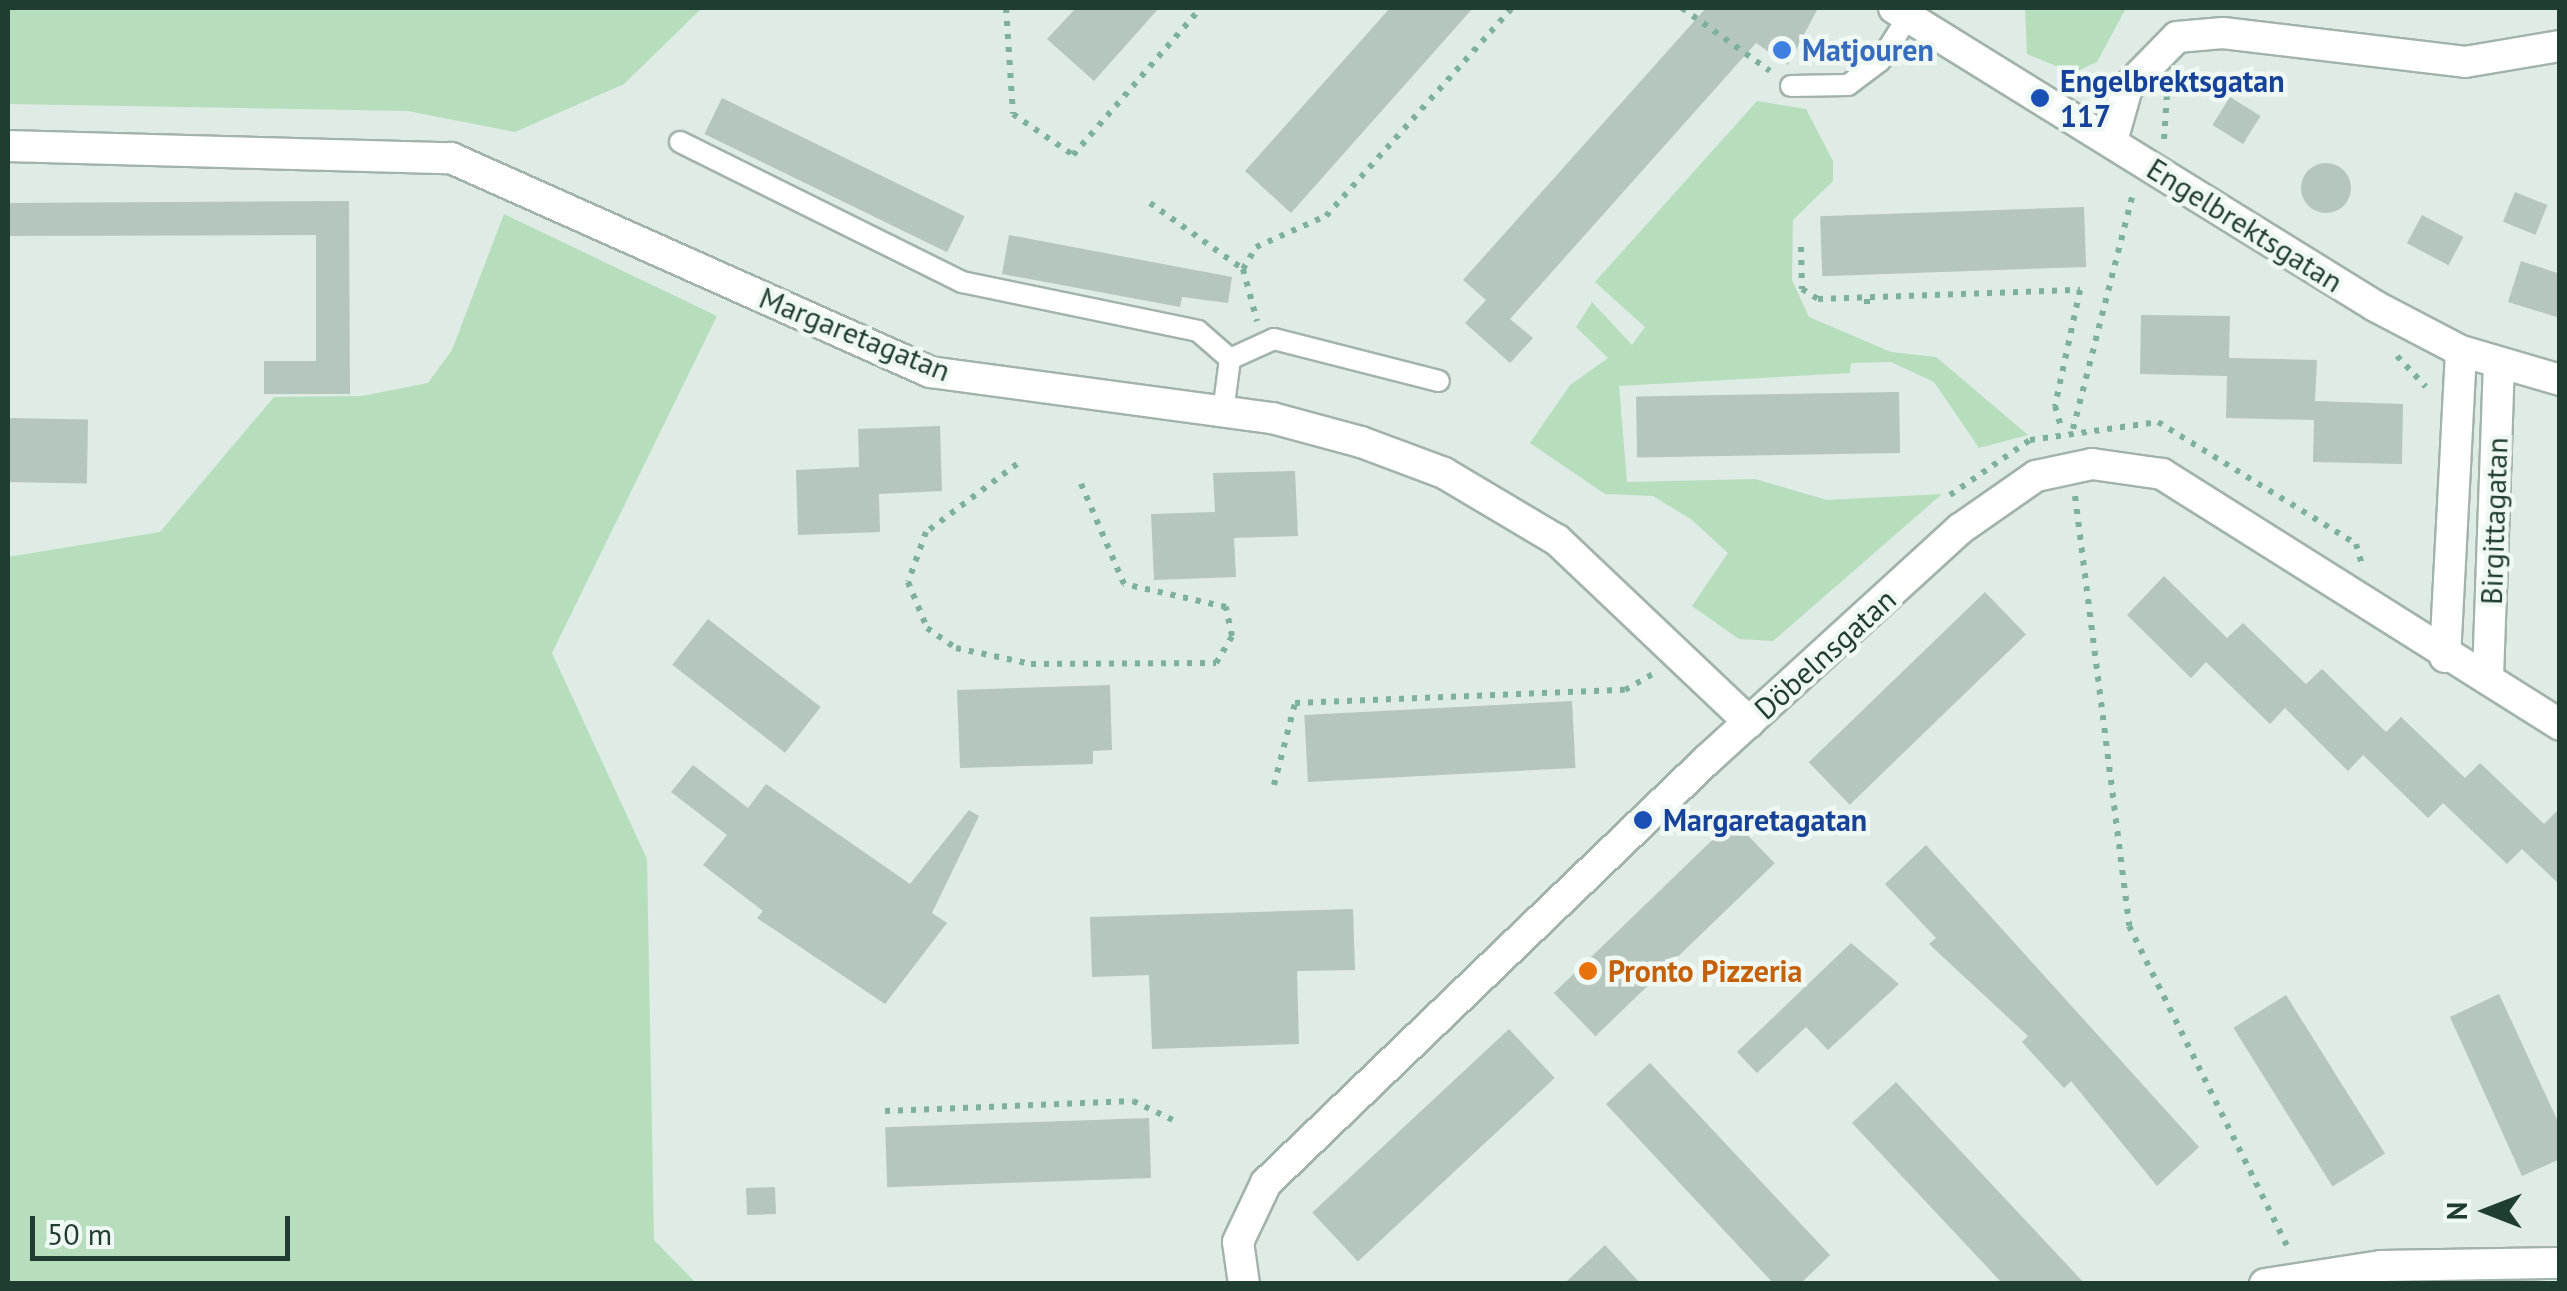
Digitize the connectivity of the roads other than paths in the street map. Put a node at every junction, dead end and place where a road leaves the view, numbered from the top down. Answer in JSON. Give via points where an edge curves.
{"nodes":[{"id":1,"x":1901,"y":12,"type":"edge"},
{"id":2,"x":2560,"y":46,"type":"edge"},
{"id":3,"x":1792,"y":86,"type":"road end"},
{"id":4,"x":2112,"y":140,"type":"junction"},
{"id":5,"x":680,"y":142,"type":"dead end"},
{"id":6,"x":8,"y":146,"type":"edge"},
{"id":7,"x":2461,"y":351,"type":"junction"},
{"id":8,"x":1230,"y":359,"type":"junction"},
{"id":9,"x":2499,"y":366,"type":"junction"},
{"id":10,"x":1438,"y":380,"type":"dead end"},
{"id":11,"x":2560,"y":380,"type":"edge"},
{"id":12,"x":1223,"y":412,"type":"junction"},
{"id":13,"x":2445,"y":657,"type":"junction"},
{"id":14,"x":2488,"y":677,"type":"junction"},
{"id":15,"x":1749,"y":722,"type":"junction"},
{"id":16,"x":2560,"y":725,"type":"edge"},
{"id":17,"x":2560,"y":1263,"type":"edge"},
{"id":18,"x":1244,"y":1284,"type":"edge"},
{"id":19,"x":2264,"y":1284,"type":"edge"}],
"edges":[{"from":1,"to":3,"type":"lane","via":[[1880,61],[1848,85]]},
{"from":1,"to":4,"type":"street","name":"Engelbrektsgatan"},
{"from":2,"to":4,"type":"street","via":[[2464,62],[2223,33],[2177,37],[2128,88]]},
{"from":4,"to":7,"type":"street","name":"Engelbrektsgatan"},
{"from":5,"to":8,"type":"lane","via":[[962,282],[1168,322],[1198,332]]},
{"from":6,"to":12,"type":"street","name":"Margaretagatan","via":[[451,158],[930,372]]},
{"from":7,"to":9,"type":"street","name":"Engelbrektsgatan"},
{"from":7,"to":13,"type":"street","name":"Birgittagatan"},
{"from":8,"to":10,"type":"lane","via":[[1262,342]]},
{"from":8,"to":12,"type":"lane"},
{"from":9,"to":11,"type":"street","name":"Engelbrektsgatan"},
{"from":9,"to":14,"type":"street","name":"Birgittagatan"},
{"from":12,"to":15,"type":"street","name":"Margaretagatan","via":[[1361,442],[1503,504],[1596,570]]},
{"from":13,"to":14,"type":"street","name":"Döbelnsgatan"},
{"from":13,"to":15,"type":"street","name":"Döbelnsgatan","via":[[2206,496],[2162,474],[2072,465],[2003,493]]},
{"from":14,"to":16,"type":"street","name":"Döbelnsgatan"},
{"from":15,"to":18,"type":"street","name":"Döbelnsgatan","via":[[1266,1183],[1238,1242]]},
{"from":17,"to":19,"type":"street","via":[[2302,1276]]}]}
